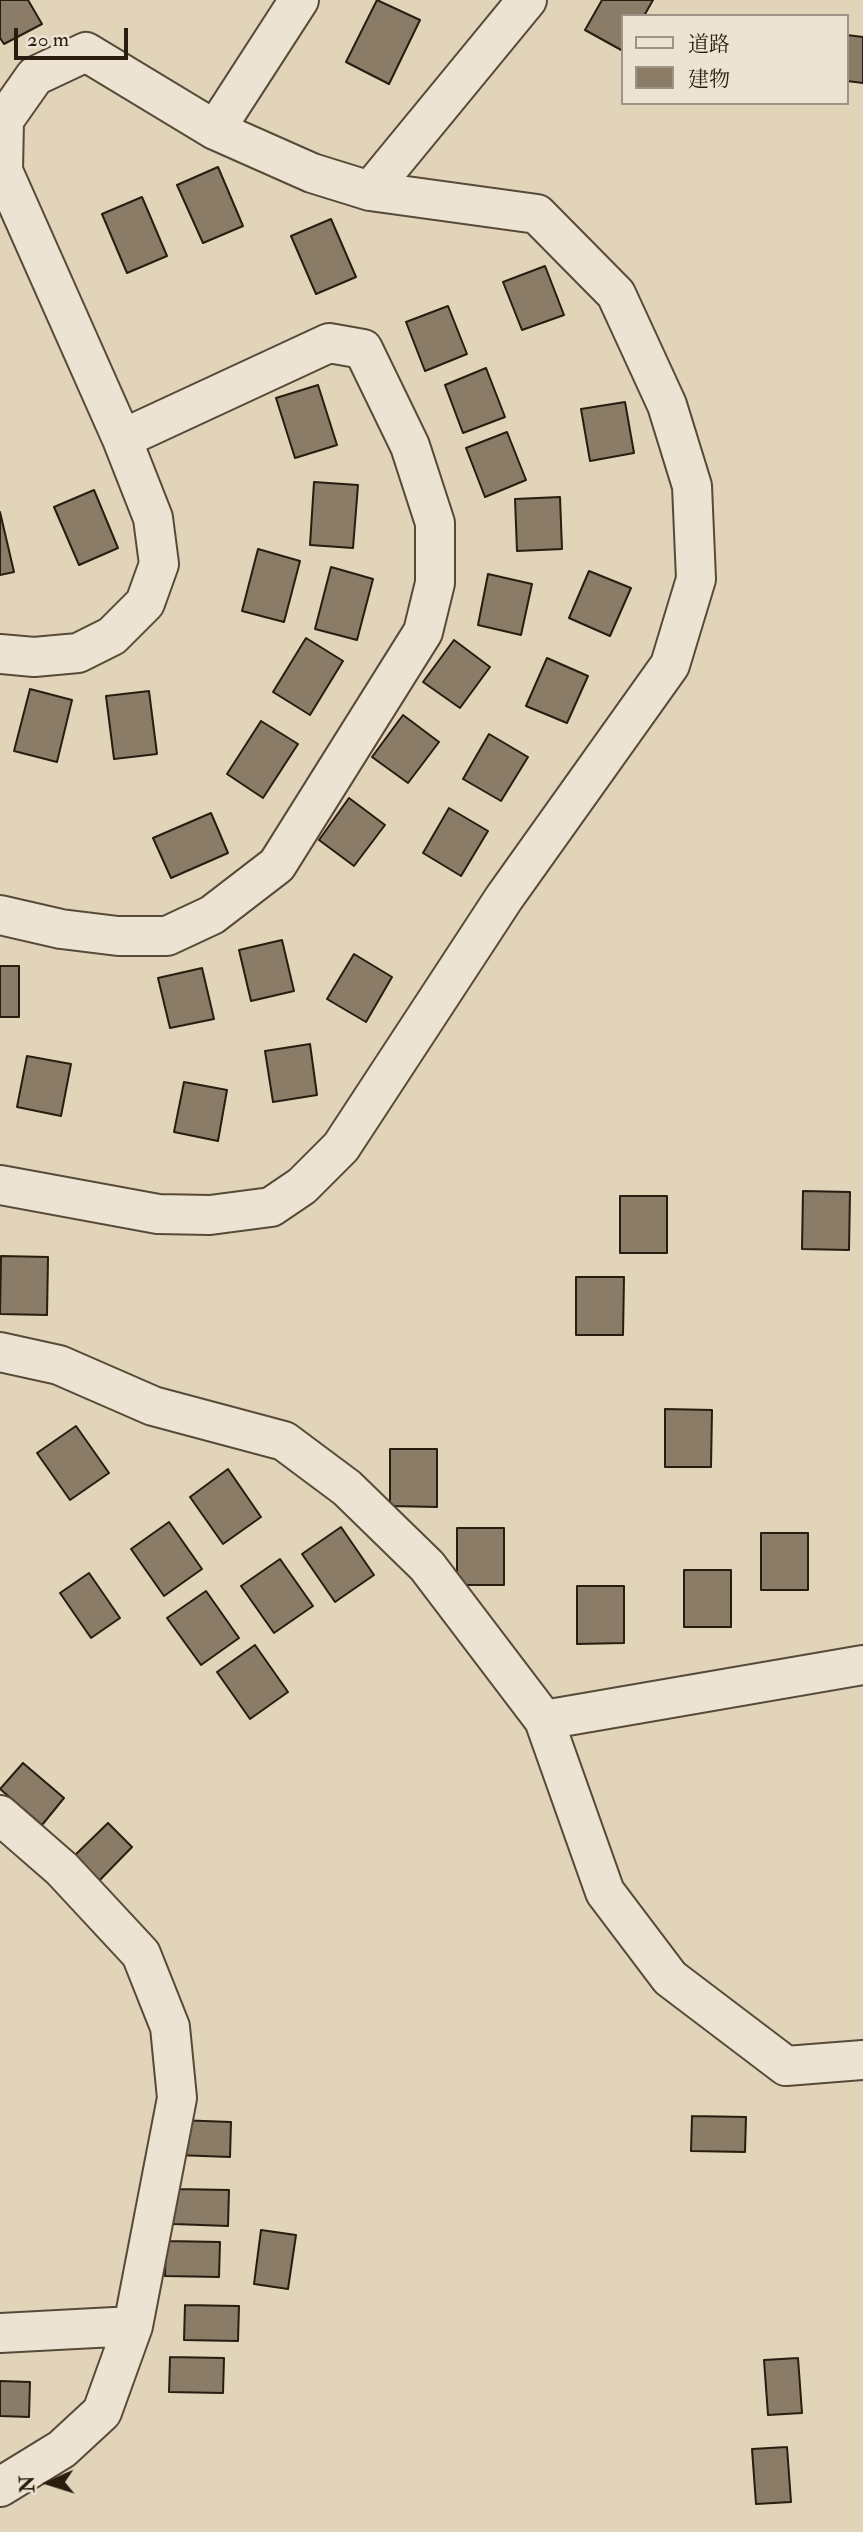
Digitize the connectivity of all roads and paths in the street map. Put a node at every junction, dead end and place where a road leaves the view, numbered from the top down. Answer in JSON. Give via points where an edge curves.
{"nodes":[{"id":1,"x":299,"y":0,"type":"edge"},
{"id":2,"x":527,"y":0,"type":"edge"},
{"id":3,"x":215,"y":130,"type":"junction"},
{"id":4,"x":370,"y":191,"type":"junction"},
{"id":5,"x":122,"y":439,"type":"junction"},
{"id":6,"x":0,"y":654,"type":"edge"},
{"id":7,"x":0,"y":915,"type":"edge"},
{"id":8,"x":0,"y":1185,"type":"edge"},
{"id":9,"x":0,"y":1352,"type":"edge"},
{"id":10,"x":863,"y":1665,"type":"edge"},
{"id":11,"x":544,"y":1720,"type":"junction"},
{"id":12,"x":0,"y":1815,"type":"edge"},
{"id":13,"x":863,"y":2060,"type":"edge"},
{"id":14,"x":133,"y":2326,"type":"junction"},
{"id":15,"x":0,"y":2333,"type":"edge"},
{"id":16,"x":0,"y":2487,"type":"edge"}],
"edges":[{"from":1,"to":3,"type":"street"},
{"from":2,"to":4,"type":"street"},
{"from":3,"to":4,"type":"street","via":[[312,173]]},
{"from":3,"to":5,"type":"street","via":[[86,52],[34,76],[4,120],[3,171]]},
{"from":4,"to":8,"type":"street","via":[[537,215],[616,293],[667,405],[692,486],[696,579],[670,665],[504,898],[341,1147],[302,1186],[271,1207],[211,1215],[158,1214]]},
{"from":5,"to":6,"type":"street","via":[[153,518],[159,564],[145,603],[111,636],[78,653]]},
{"from":5,"to":7,"type":"street","via":[[329,343],[363,349],[410,446],[435,523],[435,583],[423,632],[277,865],[212,915],[167,936],[118,936]]},
{"from":9,"to":11,"type":"street","via":[[59,1365],[153,1406],[284,1441],[347,1488],[427,1566]]},
{"from":10,"to":11,"type":"street"},
{"from":11,"to":13,"type":"street","via":[[605,1892],[670,1978],[786,2066]]},
{"from":12,"to":14,"type":"street","via":[[62,1869],[141,1954],[170,2027],[177,2098]]},
{"from":14,"to":15,"type":"street"},
{"from":14,"to":16,"type":"street","via":[[102,2412],[62,2449]]}]}
